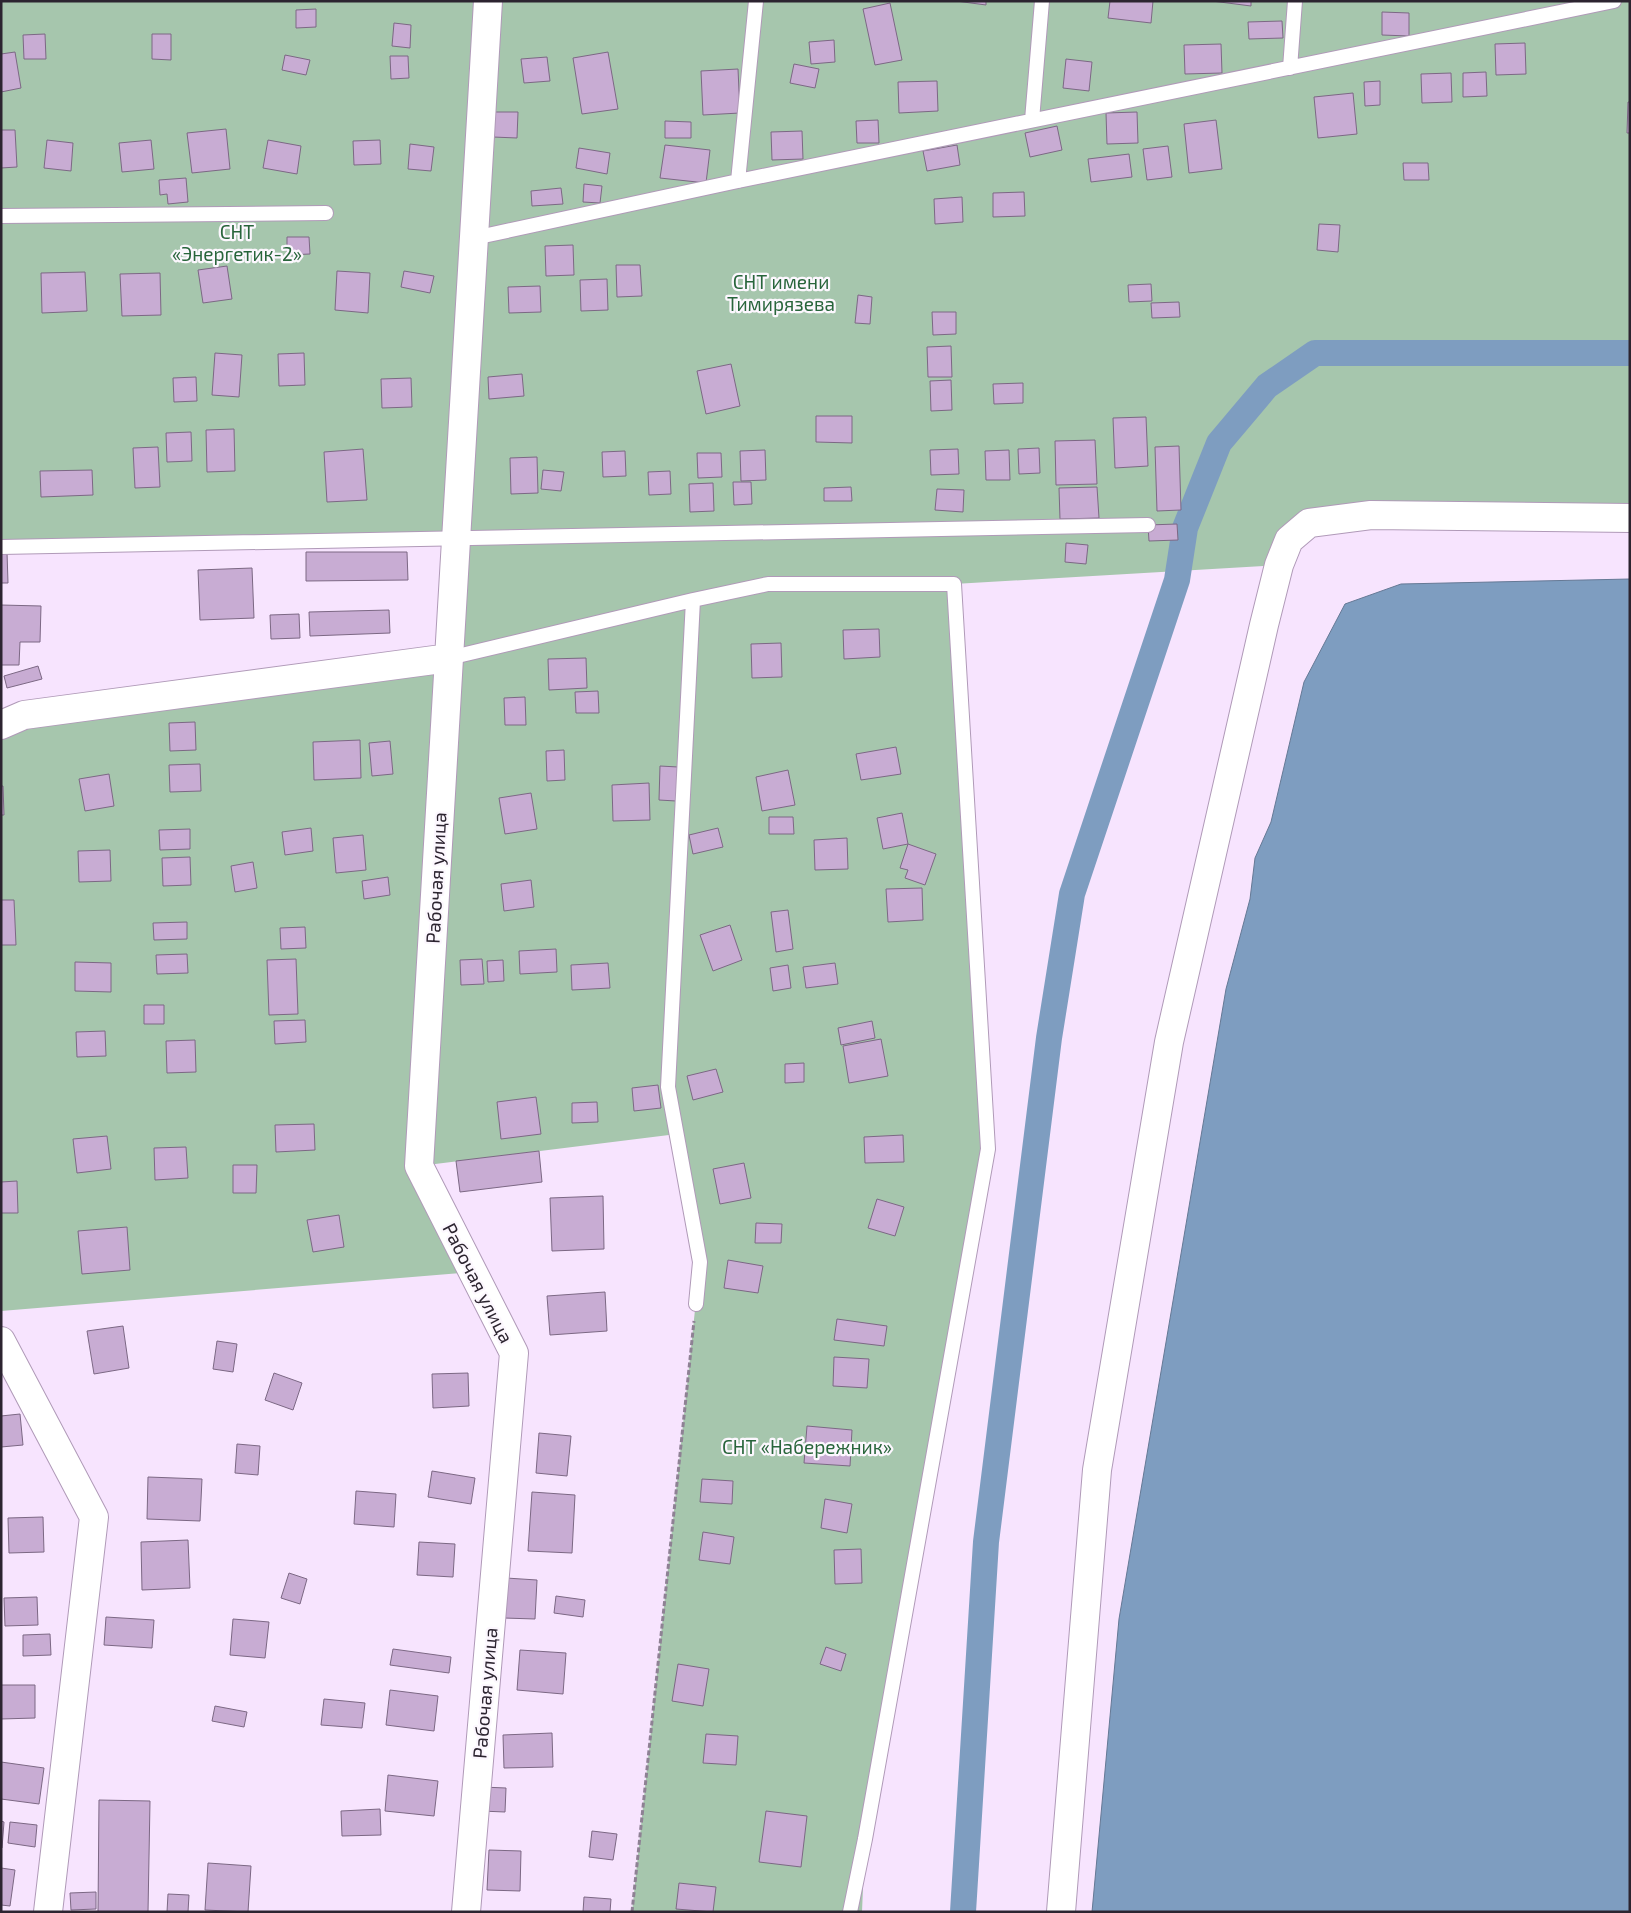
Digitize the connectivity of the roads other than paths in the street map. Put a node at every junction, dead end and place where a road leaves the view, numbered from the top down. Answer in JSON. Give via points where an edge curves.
{"nodes":[{"id":1,"x":488,"y":1,"type":"edge"},
{"id":2,"x":756,"y":1,"type":"edge"},
{"id":3,"x":1042,"y":1,"type":"edge"},
{"id":4,"x":1295,"y":1,"type":"edge"},
{"id":5,"x":1614,"y":1,"type":"edge"},
{"id":6,"x":1564,"y":6,"type":"edge"},
{"id":7,"x":1290,"y":68,"type":"junction"},
{"id":8,"x":1032,"y":120,"type":"junction"},
{"id":9,"x":738,"y":181,"type":"junction"},
{"id":10,"x":326,"y":212,"type":"dead end"},
{"id":11,"x":1,"y":216,"type":"edge"},
{"id":12,"x":474,"y":238,"type":"junction"},
{"id":13,"x":1630,"y":518,"type":"edge"},
{"id":14,"x":1148,"y":525,"type":"dead end"},
{"id":15,"x":457,"y":538,"type":"junction"},
{"id":16,"x":1,"y":547,"type":"edge"},
{"id":17,"x":693,"y":600,"type":"junction"},
{"id":18,"x":449,"y":658,"type":"junction"},
{"id":19,"x":1,"y":725,"type":"edge"},
{"id":20,"x":696,"y":1304,"type":"road end"},
{"id":21,"x":1,"y":1341,"type":"edge"},
{"id":22,"x":48,"y":1912,"type":"edge"},
{"id":23,"x":466,"y":1912,"type":"edge"},
{"id":24,"x":850,"y":1912,"type":"edge"},
{"id":25,"x":1061,"y":1912,"type":"edge"}],
"edges":[{"from":1,"to":12,"type":"street","name":"Рабочая улица"},
{"from":2,"to":9,"type":"lane"},
{"from":3,"to":8,"type":"lane"},
{"from":4,"to":7,"type":"lane"},
{"from":5,"to":6,"type":"lane"},
{"from":6,"to":7,"type":"lane"},
{"from":7,"to":8,"type":"lane"},
{"from":8,"to":9,"type":"lane"},
{"from":9,"to":12,"type":"lane"},
{"from":10,"to":11,"type":"lane"},
{"from":12,"to":15,"type":"street","name":"Рабочая улица"},
{"from":13,"to":25,"type":"street","via":[[1371,516],[1309,523],[1289,540],[1279,565],[1264,625],[1169,1042],[1097,1470]]},
{"from":14,"to":15,"type":"lane"},
{"from":15,"to":16,"type":"lane"},
{"from":15,"to":18,"type":"street","name":"Рабочая улица"},
{"from":17,"to":18,"type":"lane"},
{"from":17,"to":20,"type":"lane","via":[[668,1087],[700,1262]]},
{"from":17,"to":24,"type":"lane","via":[[768,584],[954,584],[988,1149]]},
{"from":18,"to":19,"type":"street","via":[[24,715]]},
{"from":18,"to":23,"type":"street","name":"Рабочая улица","via":[[419,1166],[514,1353]]},
{"from":21,"to":22,"type":"street","via":[[94,1517]]}]}
